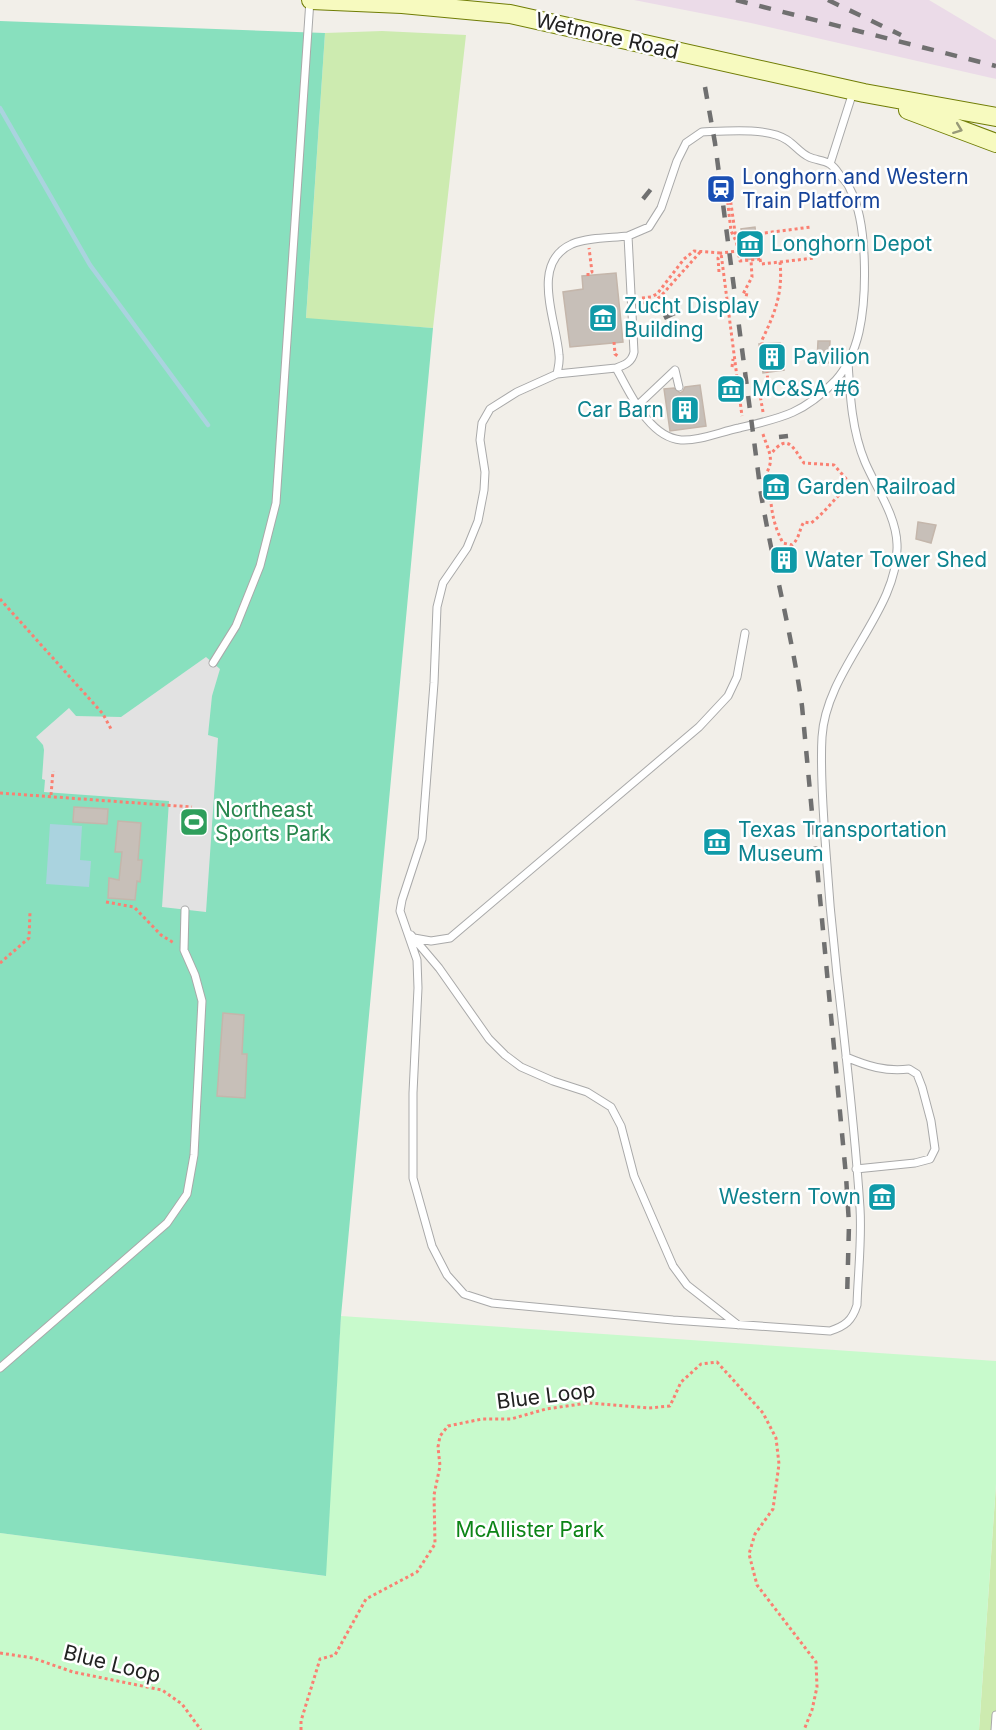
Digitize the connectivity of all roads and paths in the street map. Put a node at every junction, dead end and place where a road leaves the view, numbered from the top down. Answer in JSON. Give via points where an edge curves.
{"nodes":[{"id":1,"x":310,"y":0,"type":"edge"},
{"id":2,"x":859,"y":92,"type":"junction"},
{"id":3,"x":996,"y":117,"type":"edge"},
{"id":4,"x":996,"y":143,"type":"edge"},
{"id":5,"x":831,"y":164,"type":"junction"},
{"id":6,"x":729,"y":190,"type":"dead end"},
{"id":7,"x":727,"y":196,"type":"dead end"},
{"id":8,"x":811,"y":227,"type":"dead end"},
{"id":9,"x":628,"y":236,"type":"junction"},
{"id":10,"x":589,"y":240,"type":"junction"},
{"id":11,"x":736,"y":241,"type":"junction"},
{"id":12,"x":692,"y":248,"type":"dead end"},
{"id":13,"x":738,"y":250,"type":"junction"},
{"id":14,"x":701,"y":251,"type":"junction"},
{"id":15,"x":695,"y":252,"type":"junction"},
{"id":16,"x":721,"y":253,"type":"junction"},
{"id":17,"x":814,"y":258,"type":"dead end"},
{"id":18,"x":760,"y":259,"type":"junction"},
{"id":19,"x":752,"y":260,"type":"junction"},
{"id":20,"x":780,"y":262,"type":"junction"},
{"id":21,"x":719,"y":272,"type":"dead end"},
{"id":22,"x":588,"y":276,"type":"dead end"},
{"id":23,"x":747,"y":287,"type":"junction"},
{"id":24,"x":751,"y":289,"type":"dead end"},
{"id":25,"x":748,"y":295,"type":"dead end"},
{"id":26,"x":640,"y":298,"type":"dead end"},
{"id":27,"x":640,"y":303,"type":"dead end"},
{"id":28,"x":762,"y":344,"type":"dead end"},
{"id":29,"x":734,"y":358,"type":"junction"},
{"id":30,"x":848,"y":362,"type":"junction"},
{"id":31,"x":732,"y":367,"type":"dead end"},
{"id":32,"x":616,"y":368,"type":"junction"},
{"id":33,"x":767,"y":372,"type":"dead end"},
{"id":34,"x":557,"y":374,"type":"junction"},
{"id":35,"x":737,"y":376,"type":"junction"},
{"id":36,"x":734,"y":385,"type":"dead end"},
{"id":37,"x":679,"y":387,"type":"dead end"},
{"id":38,"x":638,"y":405,"type":"junction"},
{"id":39,"x":763,"y":423,"type":"junction"},
{"id":40,"x":743,"y":427,"type":"junction"},
{"id":41,"x":685,"y":429,"type":"dead end"},
{"id":42,"x":686,"y":439,"type":"junction"},
{"id":43,"x":771,"y":454,"type":"junction"},
{"id":44,"x":0,"y":599,"type":"edge"},
{"id":45,"x":745,"y":633,"type":"dead end"},
{"id":46,"x":213,"y":663,"type":"dead end"},
{"id":47,"x":111,"y":729,"type":"dead end"},
{"id":48,"x":53,"y":771,"type":"dead end"},
{"id":49,"x":0,"y":793,"type":"edge"},
{"id":50,"x":51,"y":795,"type":"junction"},
{"id":51,"x":192,"y":807,"type":"dead end"},
{"id":52,"x":106,"y":902,"type":"dead end"},
{"id":53,"x":185,"y":910,"type":"dead end"},
{"id":54,"x":30,"y":912,"type":"dead end"},
{"id":55,"x":407,"y":931,"type":"junction"},
{"id":56,"x":414,"y":938,"type":"junction"},
{"id":57,"x":184,"y":950,"type":"junction"},
{"id":58,"x":0,"y":963,"type":"edge"},
{"id":59,"x":846,"y":1057,"type":"junction"},
{"id":60,"x":856,"y":1169,"type":"junction"},
{"id":61,"x":738,"y":1325,"type":"junction"},
{"id":62,"x":0,"y":1368,"type":"edge"},
{"id":63,"x":0,"y":1653,"type":"edge"},
{"id":64,"x":996,"y":1716,"type":"edge"},
{"id":65,"x":201,"y":1730,"type":"edge"},
{"id":66,"x":301,"y":1730,"type":"edge"},
{"id":67,"x":804,"y":1730,"type":"edge"},
{"id":68,"x":995,"y":1730,"type":"edge"}],
"edges":[{"from":1,"to":2,"type":"main road","name":"Wetmore Road","via":[[510,14]]},
{"from":1,"to":46,"type":"lane","via":[[276,503],[260,566],[236,626]]},
{"from":2,"to":3,"type":"main road","name":"Wetmore Road"},
{"from":2,"to":4,"type":"main road","name":"Wetmore Road","one_way":true},
{"from":2,"to":5,"type":"lane"},
{"from":5,"to":9,"type":"lane","via":[[809,157],[786,139],[769,132],[702,132],[686,143],[650,227]]},
{"from":5,"to":30,"type":"lane","via":[[850,189],[860,221],[864,255],[863,309]]},
{"from":6,"to":11,"type":"path"},
{"from":7,"to":11,"type":"path"},
{"from":8,"to":18,"type":"path","via":[[757,234]]},
{"from":9,"to":10,"type":"lane"},
{"from":9,"to":32,"type":"lane","via":[[634,352],[628,363]]},
{"from":10,"to":22,"type":"path","via":[[592,272]]},
{"from":10,"to":34,"type":"lane","via":[[563,250],[550,268],[548,286],[559,354]]},
{"from":11,"to":13,"type":"path"},
{"from":12,"to":15,"type":"path"},
{"from":13,"to":16,"type":"path"},
{"from":13,"to":19,"type":"path","via":[[740,261]]},
{"from":14,"to":15,"type":"path"},
{"from":14,"to":16,"type":"path"},
{"from":14,"to":27,"type":"path","via":[[661,296],[653,302]]},
{"from":15,"to":26,"type":"path","via":[[684,259],[657,294]]},
{"from":16,"to":21,"type":"path"},
{"from":16,"to":29,"type":"path"},
{"from":17,"to":20,"type":"path"},
{"from":18,"to":19,"type":"path"},
{"from":18,"to":20,"type":"path","via":[[761,264]]},
{"from":19,"to":23,"type":"path","via":[[755,269]]},
{"from":20,"to":28,"type":"path","via":[[781,292]]},
{"from":23,"to":24,"type":"path"},
{"from":23,"to":25,"type":"path","via":[[743,294]]},
{"from":29,"to":31,"type":"path"},
{"from":29,"to":35,"type":"path"},
{"from":30,"to":39,"type":"lane","via":[[836,380],[815,399],[796,412]]},
{"from":30,"to":59,"type":"lane","via":[[856,434],[889,511],[897,543],[893,574],[884,598],[845,666],[822,734],[821,783],[831,921]]},
{"from":32,"to":34,"type":"lane"},
{"from":32,"to":38,"type":"lane"},
{"from":33,"to":39,"type":"path","via":[[768,382],[760,395]]},
{"from":34,"to":55,"type":"lane","via":[[500,402],[490,409],[482,423],[484,481],[478,521],[467,548],[443,583],[437,607],[422,839],[400,911]]},
{"from":35,"to":36,"type":"path"},
{"from":35,"to":40,"type":"path"},
{"from":37,"to":38,"type":"lane","via":[[675,370]]},
{"from":38,"to":42,"type":"lane","via":[[665,435]]},
{"from":39,"to":40,"type":"lane"},
{"from":39,"to":43,"type":"path"},
{"from":40,"to":42,"type":"lane"},
{"from":41,"to":42,"type":"lane"},
{"from":43,"to":43,"type":"path","via":[[767,472],[771,515],[783,543],[792,545],[804,522],[811,523],[819,517],[849,482],[834,465],[804,463],[789,444],[782,443]]},
{"from":44,"to":47,"type":"path","via":[[103,714]]},
{"from":45,"to":56,"type":"lane","via":[[737,677],[728,696],[699,727],[450,938]]},
{"from":48,"to":50,"type":"path"},
{"from":49,"to":50,"type":"path"},
{"from":50,"to":51,"type":"path"},
{"from":52,"to":57,"type":"path","via":[[134,907],[161,935]]},
{"from":53,"to":57,"type":"lane"},
{"from":54,"to":58,"type":"path","via":[[29,938]]},
{"from":55,"to":56,"type":"lane"},
{"from":55,"to":61,"type":"lane","via":[[417,960],[418,988],[413,1178],[432,1246],[447,1275],[464,1294],[492,1303]]},
{"from":56,"to":61,"type":"lane","via":[[505,1055],[521,1067],[587,1092],[610,1107],[621,1126],[634,1176],[673,1266],[687,1285]]},
{"from":57,"to":62,"type":"lane","via":[[202,1001],[194,1155],[187,1194],[167,1223]]},
{"from":59,"to":60,"type":"lane"},
{"from":59,"to":60,"type":"lane","via":[[874,1068],[909,1069],[917,1074],[935,1149],[930,1159],[915,1163]]},
{"from":60,"to":61,"type":"lane","via":[[860,1210],[857,1305],[853,1316],[844,1326],[830,1331]]},
{"from":63,"to":65,"type":"path","name":"Blue Loop","via":[[162,1690],[182,1704]]},
{"from":64,"to":68,"type":"lane"},
{"from":66,"to":67,"type":"path","name":"Blue Loop","via":[[320,1659],[335,1655],[366,1599],[417,1572],[435,1544],[438,1447],[448,1426],[482,1419],[511,1419],[588,1403],[670,1406],[681,1382],[700,1364],[717,1362],[763,1413],[776,1438],[779,1464],[773,1509],[755,1534],[749,1554],[757,1585],[816,1662],[818,1687]]}]}
